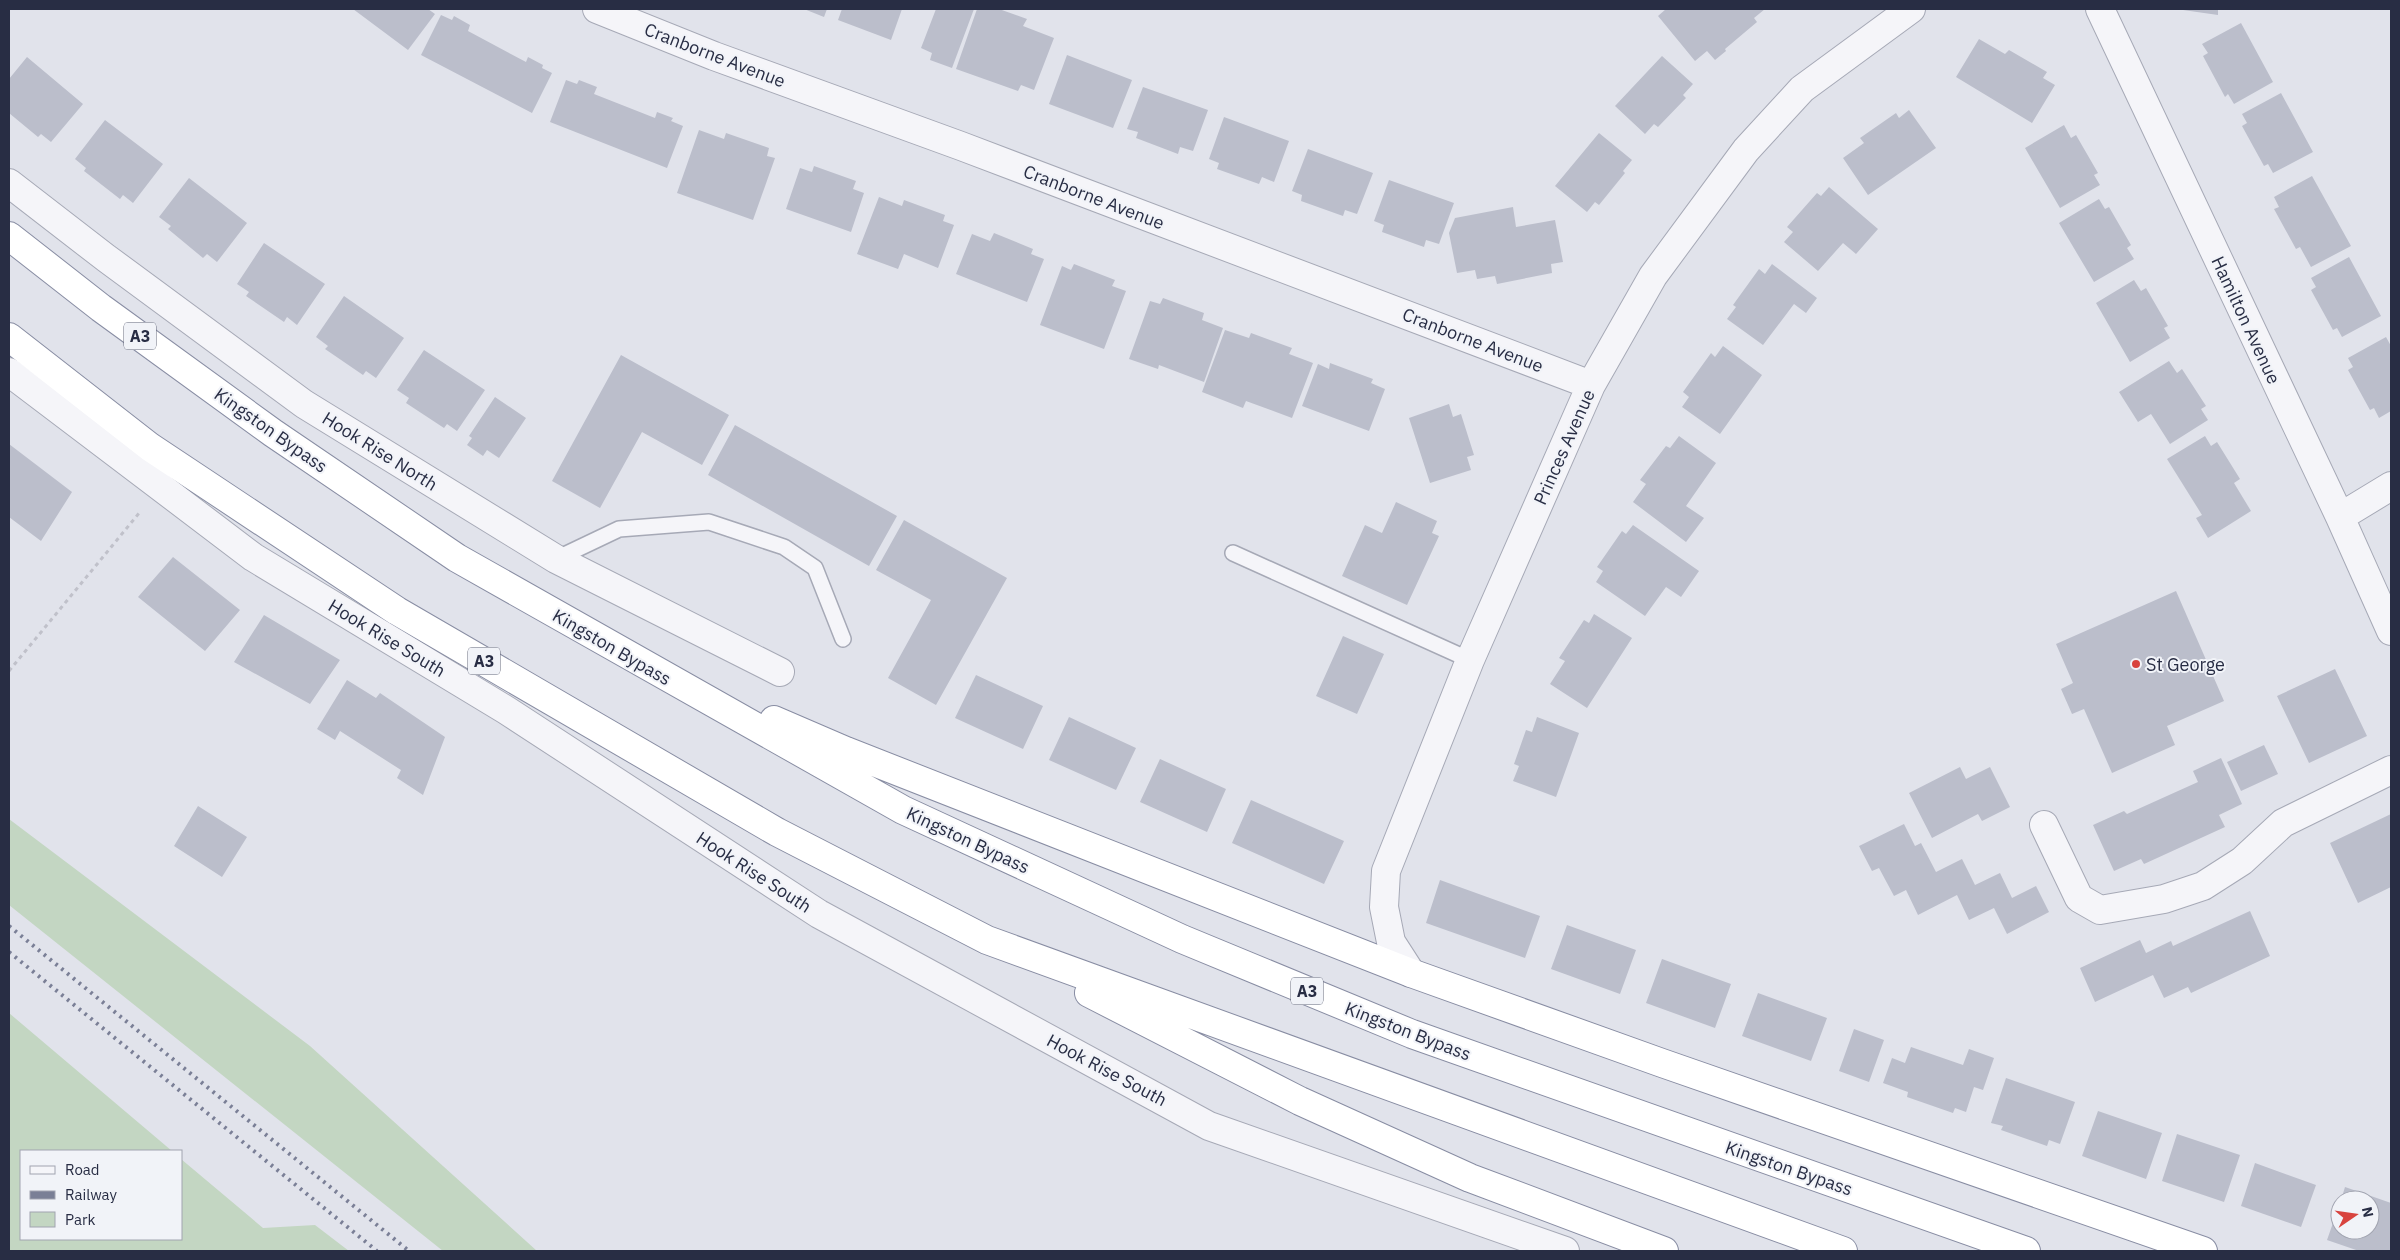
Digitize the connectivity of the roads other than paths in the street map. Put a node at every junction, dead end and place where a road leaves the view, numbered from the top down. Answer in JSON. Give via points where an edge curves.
{"nodes":[{"id":1,"x":597,"y":9,"type":"edge"},
{"id":2,"x":1911,"y":9,"type":"edge"},
{"id":3,"x":2100,"y":9,"type":"edge"},
{"id":4,"x":9,"y":183,"type":"edge"},
{"id":5,"x":9,"y":236,"type":"edge"},
{"id":6,"x":9,"y":337,"type":"edge"},
{"id":7,"x":9,"y":372,"type":"edge"},
{"id":8,"x":1591,"y":385,"type":"junction"},
{"id":9,"x":2391,"y":486,"type":"edge"},
{"id":10,"x":2340,"y":517,"type":"junction"},
{"id":11,"x":1233,"y":553,"type":"dead end"},
{"id":12,"x":556,"y":559,"type":"junction"},
{"id":13,"x":2391,"y":631,"type":"edge"},
{"id":14,"x":843,"y":639,"type":"dead end"},
{"id":15,"x":622,"y":653,"type":"junction"},
{"id":16,"x":1470,"y":660,"type":"junction"},
{"id":17,"x":780,"y":672,"type":"dead end"},
{"id":18,"x":2391,"y":770,"type":"edge"},
{"id":19,"x":2044,"y":825,"type":"dead end"},
{"id":20,"x":988,"y":940,"type":"junction"},
{"id":21,"x":1411,"y":973,"type":"junction"},
{"id":22,"x":1565,"y":1251,"type":"edge"},
{"id":23,"x":1664,"y":1251,"type":"edge"},
{"id":24,"x":1843,"y":1251,"type":"edge"},
{"id":25,"x":2026,"y":1251,"type":"edge"},
{"id":26,"x":2203,"y":1251,"type":"edge"}],
"edges":[{"from":1,"to":8,"type":"street","name":"Cranborne Avenue","via":[[714,56]]},
{"from":2,"to":8,"type":"street","name":"Princes Avenue","via":[[1802,89],[1746,150],[1653,276]]},
{"from":3,"to":10,"type":"street","name":"Hamilton Avenue"},
{"from":4,"to":12,"type":"street","name":"Hook Rise North","via":[[304,404]]},
{"from":5,"to":15,"type":"highway","name":"Kingston Bypass","number":"A3","via":[[101,308],[273,433],[457,558]]},
{"from":6,"to":20,"type":"highway","number":"A3","via":[[150,447],[397,611],[777,832]]},
{"from":7,"to":22,"type":"street","name":"Hook Rise South","via":[[253,557],[506,710],[819,914],[1209,1126]]},
{"from":8,"to":16,"type":"street","name":"Princes Avenue"},
{"from":9,"to":10,"type":"street"},
{"from":10,"to":13,"type":"street","name":"Hamilton Avenue"},
{"from":11,"to":16,"type":"lane"},
{"from":12,"to":14,"type":"lane","via":[[619,529],[709,522],[784,547],[815,568]]},
{"from":12,"to":17,"type":"street","name":"Hook Rise North"},
{"from":15,"to":21,"type":"highway","via":[[846,751]]},
{"from":15,"to":25,"type":"highway","name":"Kingston Bypass","number":"A3","via":[[903,810],[1182,939],[1412,1034]]},
{"from":16,"to":21,"type":"street","name":"Princes Avenue","via":[[1386,871],[1384,907],[1391,942]]},
{"from":18,"to":19,"type":"street","via":[[2283,823],[2242,861],[2203,886],[2164,899],[2100,910],[2079,898]]},
{"from":20,"to":23,"type":"highway","via":[[1300,1101],[1470,1178]]},
{"from":20,"to":24,"type":"highway","number":"A3"},
{"from":21,"to":26,"type":"highway"}]}
